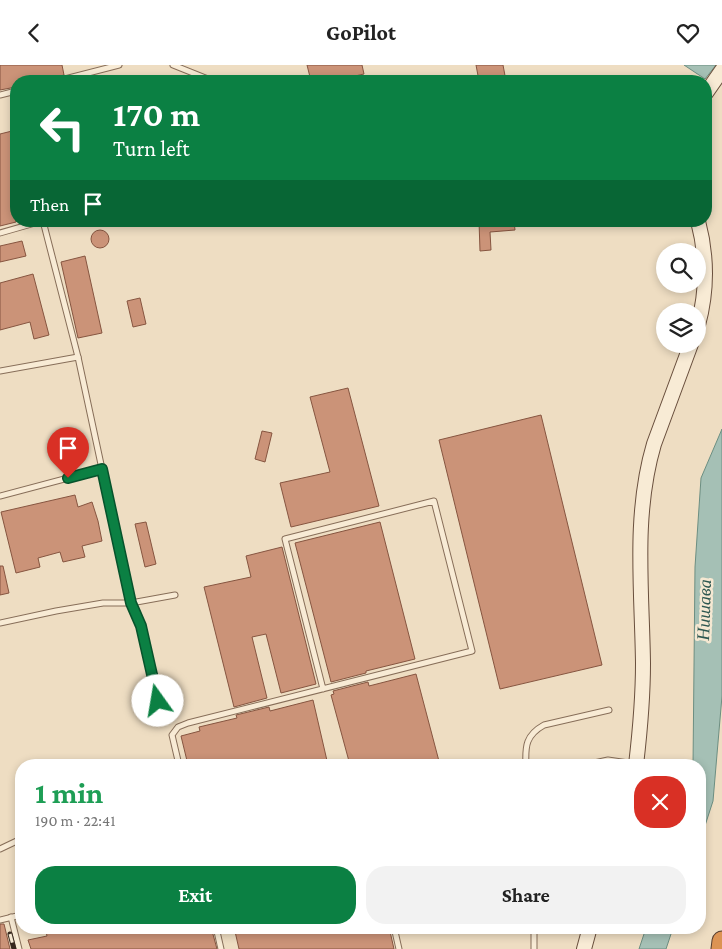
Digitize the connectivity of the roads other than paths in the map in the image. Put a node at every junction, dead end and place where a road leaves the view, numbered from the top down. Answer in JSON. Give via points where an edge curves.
{"nodes":[{"id":1,"x":119,"y":65,"type":"edge"},
{"id":2,"x":172,"y":65,"type":"edge"},
{"id":3,"x":722,"y":71,"type":"edge"},
{"id":4,"x":80,"y":75,"type":"edge"},
{"id":5,"x":198,"y":75,"type":"edge"},
{"id":6,"x":712,"y":85,"type":"edge"},
{"id":7,"x":22,"y":227,"type":"edge"},
{"id":8,"x":45,"y":227,"type":"edge"},
{"id":9,"x":700,"y":227,"type":"edge"},
{"id":10,"x":0,"y":233,"type":"edge"},
{"id":11,"x":702,"y":303,"type":"edge"},
{"id":12,"x":688,"y":353,"type":"edge"},
{"id":13,"x":78,"y":357,"type":"junction"},
{"id":14,"x":0,"y":371,"type":"edge"},
{"id":15,"x":102,"y":469,"type":"junction"},
{"id":16,"x":0,"y":496,"type":"edge"},
{"id":17,"x":175,"y":595,"type":"dead end"},
{"id":18,"x":131,"y":603,"type":"junction"},
{"id":19,"x":0,"y":623,"type":"edge"},
{"id":20,"x":323,"y":689,"type":"junction"},
{"id":21,"x":609,"y":710,"type":"dead end"},
{"id":22,"x":163,"y":719,"type":"dead end"},
{"id":23,"x":178,"y":759,"type":"edge"},
{"id":24,"x":526,"y":759,"type":"edge"},
{"id":25,"x":637,"y":759,"type":"edge"},
{"id":26,"x":15,"y":842,"type":"edge"},
{"id":27,"x":0,"y":849,"type":"edge"},
{"id":28,"x":15,"y":916,"type":"edge"},
{"id":29,"x":11,"y":917,"type":"junction"},
{"id":30,"x":0,"y":920,"type":"edge"},
{"id":31,"x":15,"y":933,"type":"edge"},
{"id":32,"x":15,"y":934,"type":"edge"},
{"id":33,"x":218,"y":934,"type":"edge"},
{"id":34,"x":396,"y":934,"type":"edge"},
{"id":35,"x":534,"y":934,"type":"edge"},
{"id":36,"x":588,"y":934,"type":"edge"},
{"id":37,"x":722,"y":941,"type":"edge"},
{"id":38,"x":19,"y":949,"type":"edge"},
{"id":39,"x":221,"y":949,"type":"edge"},
{"id":40,"x":400,"y":949,"type":"edge"},
{"id":41,"x":534,"y":949,"type":"edge"},
{"id":42,"x":584,"y":949,"type":"edge"},
{"id":43,"x":721,"y":949,"type":"edge"}],
"edges":[{"from":1,"to":4,"type":"lane"},
{"from":2,"to":5,"type":"lane"},
{"from":3,"to":6,"type":"main road"},
{"from":7,"to":10,"type":"lane"},
{"from":8,"to":13,"type":"lane"},
{"from":9,"to":11,"type":"main road","via":[[705,283]]},
{"from":12,"to":25,"type":"main road","via":[[654,443],[641,511],[643,665]]},
{"from":13,"to":14,"type":"lane"},
{"from":13,"to":15,"type":"lane"},
{"from":15,"to":16,"type":"lane"},
{"from":15,"to":18,"type":"lane"},
{"from":17,"to":18,"type":"lane"},
{"from":18,"to":19,"type":"lane","via":[[103,603]]},
{"from":18,"to":22,"type":"lane","via":[[141,626]]},
{"from":20,"to":20,"type":"lane","via":[[285,539],[434,501],[472,651]]},
{"from":20,"to":23,"type":"lane","via":[[178,727],[172,735]]},
{"from":21,"to":24,"type":"lane","via":[[535,730],[527,741]]},
{"from":26,"to":27,"type":"lane"},
{"from":28,"to":29,"type":"lane"},
{"from":29,"to":30,"type":"lane"},
{"from":29,"to":31,"type":"lane"},
{"from":32,"to":38,"type":"lane"},
{"from":33,"to":39,"type":"lane"},
{"from":34,"to":40,"type":"lane"},
{"from":35,"to":41,"type":"lane"},
{"from":36,"to":42,"type":"main road"},
{"from":37,"to":43,"type":"highway"}]}
